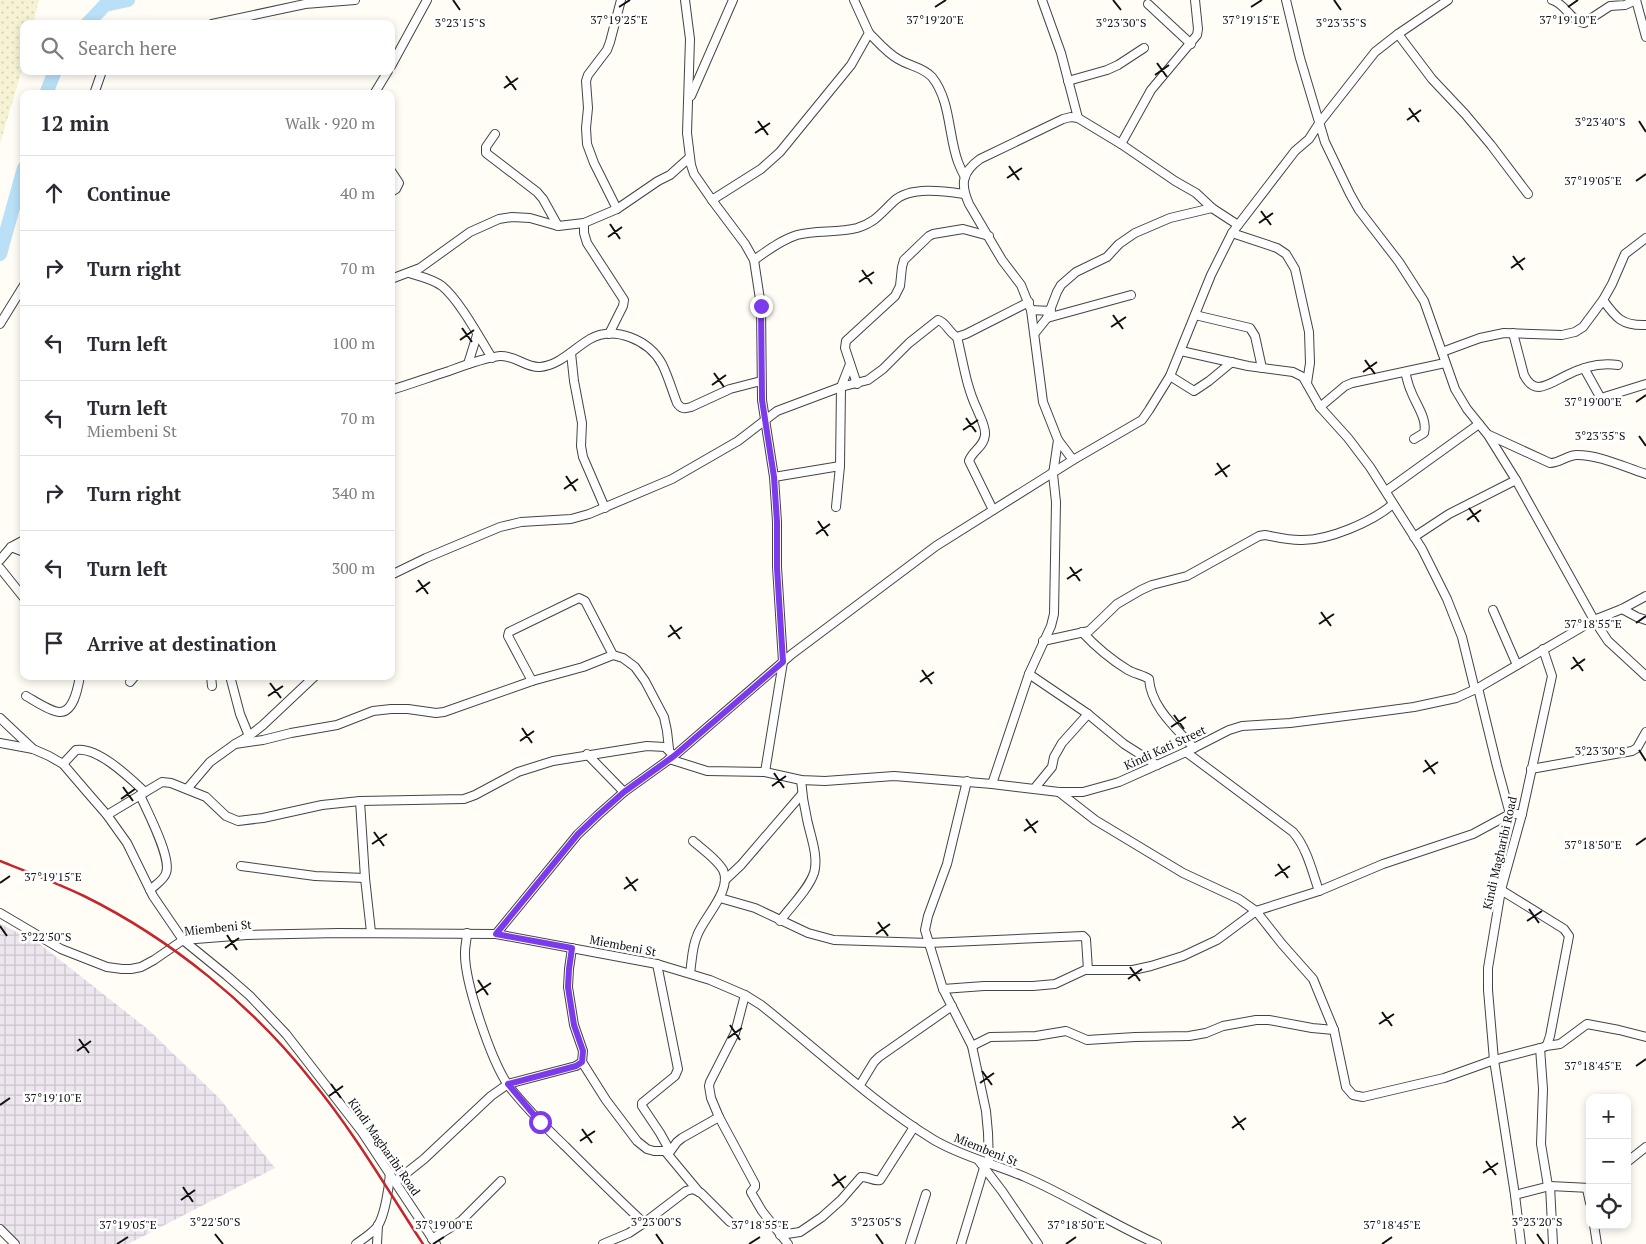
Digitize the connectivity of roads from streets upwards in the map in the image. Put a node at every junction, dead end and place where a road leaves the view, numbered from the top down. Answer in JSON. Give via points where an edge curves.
{"nodes":[{"id":1,"x":355,"y":0,"type":"edge"},
{"id":2,"x":427,"y":0,"type":"edge"},
{"id":3,"x":621,"y":0,"type":"edge"},
{"id":4,"x":684,"y":0,"type":"edge"},
{"id":5,"x":734,"y":0,"type":"edge"},
{"id":6,"x":854,"y":0,"type":"edge"},
{"id":7,"x":1042,"y":0,"type":"edge"},
{"id":8,"x":1195,"y":0,"type":"edge"},
{"id":9,"x":1286,"y":0,"type":"edge"},
{"id":10,"x":1448,"y":0,"type":"edge"},
{"id":11,"x":1552,"y":0,"type":"edge"},
{"id":12,"x":1636,"y":0,"type":"edge"},
{"id":13,"x":1148,"y":4,"type":"dead end"},
{"id":14,"x":231,"y":20,"type":"edge"},
{"id":15,"x":869,"y":32,"type":"junction"},
{"id":16,"x":1398,"y":34,"type":"junction"},
{"id":17,"x":1646,"y":37,"type":"edge"},
{"id":18,"x":1190,"y":44,"type":"junction"},
{"id":19,"x":1144,"y":48,"type":"dead end"},
{"id":20,"x":395,"y":59,"type":"edge"},
{"id":21,"x":101,"y":75,"type":"edge"},
{"id":22,"x":386,"y":75,"type":"edge"},
{"id":23,"x":1068,"y":81,"type":"junction"},
{"id":24,"x":96,"y":90,"type":"edge"},
{"id":25,"x":376,"y":90,"type":"edge"},
{"id":26,"x":688,"y":101,"type":"junction"},
{"id":27,"x":1078,"y":118,"type":"junction"},
{"id":28,"x":1320,"y":122,"type":"junction"},
{"id":29,"x":495,"y":134,"type":"dead end"},
{"id":30,"x":1121,"y":144,"type":"junction"},
{"id":31,"x":689,"y":158,"type":"junction"},
{"id":32,"x":965,"y":176,"type":"junction"},
{"id":33,"x":395,"y":177,"type":"edge"},
{"id":34,"x":395,"y":190,"type":"edge"},
{"id":35,"x":964,"y":194,"type":"junction"},
{"id":36,"x":1528,"y":194,"type":"dead end"},
{"id":37,"x":712,"y":200,"type":"junction"},
{"id":38,"x":1212,"y":208,"type":"junction"},
{"id":39,"x":617,"y":209,"type":"junction"},
{"id":40,"x":584,"y":223,"type":"junction"},
{"id":41,"x":558,"y":226,"type":"junction"},
{"id":42,"x":1238,"y":226,"type":"junction"},
{"id":43,"x":1232,"y":234,"type":"junction"},
{"id":44,"x":989,"y":236,"type":"junction"},
{"id":45,"x":1646,"y":238,"type":"edge"},
{"id":46,"x":754,"y":260,"type":"junction"},
{"id":47,"x":409,"y":273,"type":"junction"},
{"id":48,"x":395,"y":278,"type":"edge"},
{"id":49,"x":20,"y":292,"type":"edge"},
{"id":50,"x":1131,"y":295,"type":"dead end"},
{"id":51,"x":1603,"y":300,"type":"junction"},
{"id":52,"x":1030,"y":306,"type":"junction"},
{"id":53,"x":1049,"y":314,"type":"junction"},
{"id":54,"x":1195,"y":315,"type":"junction"},
{"id":55,"x":0,"y":324,"type":"edge"},
{"id":56,"x":1646,"y":325,"type":"edge"},
{"id":57,"x":1035,"y":333,"type":"junction"},
{"id":58,"x":1513,"y":333,"type":"junction"},
{"id":59,"x":609,"y":334,"type":"junction"},
{"id":60,"x":477,"y":335,"type":"junction"},
{"id":61,"x":957,"y":337,"type":"junction"},
{"id":62,"x":1181,"y":351,"type":"junction"},
{"id":63,"x":1442,"y":352,"type":"junction"},
{"id":64,"x":571,"y":353,"type":"junction"},
{"id":65,"x":492,"y":358,"type":"junction"},
{"id":66,"x":1232,"y":362,"type":"junction"},
{"id":67,"x":1446,"y":363,"type":"junction"},
{"id":68,"x":468,"y":364,"type":"junction"},
{"id":69,"x":850,"y":364,"type":"junction"},
{"id":70,"x":1618,"y":365,"type":"dead end"},
{"id":71,"x":1262,"y":368,"type":"junction"},
{"id":72,"x":1584,"y":368,"type":"junction"},
{"id":73,"x":1406,"y":372,"type":"junction"},
{"id":74,"x":1170,"y":376,"type":"junction"},
{"id":75,"x":761,"y":381,"type":"junction"},
{"id":76,"x":1307,"y":383,"type":"junction"},
{"id":77,"x":857,"y":384,"type":"junction"},
{"id":78,"x":1646,"y":384,"type":"edge"},
{"id":79,"x":841,"y":387,"type":"junction"},
{"id":80,"x":395,"y":389,"type":"edge"},
{"id":81,"x":1320,"y":407,"type":"junction"},
{"id":82,"x":764,"y":419,"type":"junction"},
{"id":83,"x":1479,"y":424,"type":"junction"},
{"id":84,"x":1488,"y":435,"type":"junction"},
{"id":85,"x":1414,"y":439,"type":"dead end"},
{"id":86,"x":1058,"y":440,"type":"junction"},
{"id":87,"x":1073,"y":460,"type":"junction"},
{"id":88,"x":840,"y":466,"type":"junction"},
{"id":89,"x":1053,"y":474,"type":"junction"},
{"id":90,"x":1646,"y":474,"type":"edge"},
{"id":91,"x":774,"y":477,"type":"junction"},
{"id":92,"x":1516,"y":480,"type":"junction"},
{"id":93,"x":1386,"y":491,"type":"junction"},
{"id":94,"x":1393,"y":504,"type":"junction"},
{"id":95,"x":836,"y":507,"type":"dead end"},
{"id":96,"x":605,"y":508,"type":"junction"},
{"id":97,"x":993,"y":510,"type":"junction"},
{"id":98,"x":1414,"y":537,"type":"junction"},
{"id":99,"x":20,"y":542,"type":"edge"},
{"id":100,"x":11,"y":547,"type":"junction"},
{"id":101,"x":20,"y":550,"type":"edge"},
{"id":102,"x":0,"y":560,"type":"edge"},
{"id":103,"x":0,"y":568,"type":"edge"},
{"id":104,"x":395,"y":573,"type":"edge"},
{"id":105,"x":20,"y":593,"type":"edge"},
{"id":106,"x":1646,"y":596,"type":"edge"},
{"id":107,"x":1622,"y":609,"type":"junction"},
{"id":108,"x":1493,"y":610,"type":"dead end"},
{"id":109,"x":1594,"y":620,"type":"junction"},
{"id":110,"x":1646,"y":620,"type":"edge"},
{"id":111,"x":1082,"y":632,"type":"junction"},
{"id":112,"x":1043,"y":641,"type":"junction"},
{"id":113,"x":1544,"y":650,"type":"junction"},
{"id":114,"x":613,"y":655,"type":"junction"},
{"id":115,"x":783,"y":662,"type":"junction"},
{"id":116,"x":1518,"y":665,"type":"junction"},
{"id":117,"x":1029,"y":674,"type":"junction"},
{"id":118,"x":1646,"y":676,"type":"edge"},
{"id":119,"x":78,"y":680,"type":"edge"},
{"id":120,"x":211,"y":680,"type":"edge"},
{"id":121,"x":231,"y":680,"type":"edge"},
{"id":122,"x":311,"y":680,"type":"edge"},
{"id":123,"x":532,"y":681,"type":"junction"},
{"id":124,"x":212,"y":686,"type":"dead end"},
{"id":125,"x":1476,"y":689,"type":"junction"},
{"id":126,"x":26,"y":696,"type":"dead end"},
{"id":127,"x":1088,"y":714,"type":"junction"},
{"id":128,"x":0,"y":718,"type":"edge"},
{"id":129,"x":1646,"y":732,"type":"edge"},
{"id":130,"x":249,"y":736,"type":"junction"},
{"id":131,"x":0,"y":743,"type":"edge"},
{"id":132,"x":235,"y":744,"type":"junction"},
{"id":133,"x":1194,"y":748,"type":"junction"},
{"id":134,"x":33,"y":749,"type":"junction"},
{"id":135,"x":1186,"y":752,"type":"junction"},
{"id":136,"x":587,"y":754,"type":"junction"},
{"id":137,"x":671,"y":755,"type":"junction"},
{"id":138,"x":63,"y":764,"type":"junction"},
{"id":139,"x":1157,"y":765,"type":"junction"},
{"id":140,"x":1531,"y":769,"type":"junction"},
{"id":141,"x":765,"y":772,"type":"junction"},
{"id":142,"x":801,"y":780,"type":"junction"},
{"id":143,"x":967,"y":782,"type":"junction"},
{"id":144,"x":992,"y":784,"type":"junction"},
{"id":145,"x":187,"y":789,"type":"junction"},
{"id":146,"x":1034,"y":790,"type":"junction"},
{"id":147,"x":624,"y":792,"type":"junction"},
{"id":148,"x":1059,"y":792,"type":"junction"},
{"id":149,"x":142,"y":793,"type":"junction"},
{"id":150,"x":802,"y":794,"type":"junction"},
{"id":151,"x":360,"y":801,"type":"junction"},
{"id":152,"x":1510,"y":814,"type":"junction"},
{"id":153,"x":1522,"y":814,"type":"junction"},
{"id":154,"x":107,"y":815,"type":"junction"},
{"id":155,"x":693,"y":841,"type":"dead end"},
{"id":156,"x":241,"y":866,"type":"dead end"},
{"id":157,"x":365,"y":878,"type":"junction"},
{"id":158,"x":725,"y":880,"type":"junction"},
{"id":159,"x":150,"y":890,"type":"junction"},
{"id":160,"x":1501,"y":890,"type":"junction"},
{"id":161,"x":1319,"y":891,"type":"junction"},
{"id":162,"x":720,"y":898,"type":"junction"},
{"id":163,"x":1256,"y":911,"type":"junction"},
{"id":164,"x":0,"y":912,"type":"edge"},
{"id":165,"x":780,"y":921,"type":"junction"},
{"id":166,"x":371,"y":932,"type":"junction"},
{"id":167,"x":467,"y":933,"type":"junction"},
{"id":168,"x":496,"y":934,"type":"junction"},
{"id":169,"x":183,"y":940,"type":"junction"},
{"id":170,"x":929,"y":943,"type":"junction"},
{"id":171,"x":572,"y":948,"type":"junction"},
{"id":172,"x":657,"y":964,"type":"junction"},
{"id":173,"x":1088,"y":970,"type":"junction"},
{"id":174,"x":690,"y":974,"type":"junction"},
{"id":175,"x":943,"y":989,"type":"junction"},
{"id":176,"x":745,"y":995,"type":"junction"},
{"id":177,"x":952,"y":1006,"type":"junction"},
{"id":178,"x":1334,"y":1030,"type":"junction"},
{"id":179,"x":1646,"y":1037,"type":"edge"},
{"id":180,"x":972,"y":1046,"type":"junction"},
{"id":181,"x":1543,"y":1047,"type":"junction"},
{"id":182,"x":1494,"y":1060,"type":"junction"},
{"id":183,"x":582,"y":1062,"type":"junction"},
{"id":184,"x":508,"y":1084,"type":"junction"},
{"id":185,"x":860,"y":1085,"type":"junction"},
{"id":186,"x":719,"y":1117,"type":"junction"},
{"id":187,"x":914,"y":1127,"type":"junction"},
{"id":188,"x":1646,"y":1147,"type":"edge"},
{"id":189,"x":669,"y":1153,"type":"junction"},
{"id":190,"x":1631,"y":1159,"type":"edge"},
{"id":191,"x":984,"y":1164,"type":"junction"},
{"id":192,"x":390,"y":1173,"type":"junction"},
{"id":193,"x":501,"y":1181,"type":"dead end"},
{"id":194,"x":396,"y":1182,"type":"junction"},
{"id":195,"x":1549,"y":1186,"type":"junction"},
{"id":196,"x":1586,"y":1189,"type":"edge"},
{"id":197,"x":699,"y":1192,"type":"junction"},
{"id":198,"x":926,"y":1194,"type":"dead end"},
{"id":199,"x":1516,"y":1195,"type":"junction"},
{"id":200,"x":730,"y":1222,"type":"dead end"},
{"id":201,"x":644,"y":1223,"type":"junction"},
{"id":202,"x":378,"y":1225,"type":"junction"},
{"id":203,"x":0,"y":1229,"type":"edge"},
{"id":204,"x":1595,"y":1229,"type":"edge"},
{"id":205,"x":780,"y":1235,"type":"junction"},
{"id":206,"x":434,"y":1241,"type":"edge"},
{"id":207,"x":15,"y":1244,"type":"edge"},
{"id":208,"x":356,"y":1244,"type":"edge"},
{"id":209,"x":377,"y":1244,"type":"edge"},
{"id":210,"x":603,"y":1244,"type":"edge"},
{"id":211,"x":788,"y":1244,"type":"edge"},
{"id":212,"x":910,"y":1244,"type":"edge"},
{"id":213,"x":961,"y":1244,"type":"edge"},
{"id":214,"x":1038,"y":1244,"type":"edge"},
{"id":215,"x":1157,"y":1244,"type":"edge"},
{"id":216,"x":1521,"y":1244,"type":"edge"},
{"id":217,"x":1553,"y":1244,"type":"edge"},
{"id":218,"x":1597,"y":1244,"type":"edge"}],
"edges":[{"from":1,"to":14,"type":"street","via":[[305,4]]},
{"from":2,"to":20,"type":"street"},
{"from":3,"to":39,"type":"street","via":[[607,50],[586,81],[587,144]]},
{"from":4,"to":26,"type":"street","via":[[690,39]]},
{"from":5,"to":26,"type":"street"},
{"from":6,"to":15,"type":"street"},
{"from":7,"to":23,"type":"street"},
{"from":8,"to":18,"type":"street","via":[[1198,32]]},
{"from":9,"to":28,"type":"street"},
{"from":10,"to":16,"type":"street"},
{"from":11,"to":12,"type":"street","via":[[1563,6],[1575,20],[1584,23],[1610,6]]},
{"from":12,"to":17,"type":"street"},
{"from":13,"to":18,"type":"street"},
{"from":15,"to":32,"type":"street","via":[[895,58],[920,68],[937,85],[958,162]]},
{"from":15,"to":37,"type":"street","via":[[851,65],[780,152],[761,169]]},
{"from":16,"to":28,"type":"street","via":[[1375,52]]},
{"from":16,"to":36,"type":"street"},
{"from":18,"to":30,"type":"street","via":[[1151,90]]},
{"from":19,"to":23,"type":"street","via":[[1107,70]]},
{"from":21,"to":24,"type":"street"},
{"from":22,"to":25,"type":"street"},
{"from":23,"to":27,"type":"street"},
{"from":26,"to":31,"type":"street"},
{"from":27,"to":30,"type":"street"},
{"from":27,"to":32,"type":"street","via":[[1063,118],[992,152],[971,165]]},
{"from":28,"to":42,"type":"street"},
{"from":28,"to":63,"type":"street","via":[[1325,142],[1359,210],[1424,301]]},
{"from":29,"to":41,"type":"street","via":[[486,146],[486,153],[537,192]]},
{"from":30,"to":38,"type":"street","via":[[1175,182],[1196,192]]},
{"from":31,"to":37,"type":"street","via":[[694,174]]},
{"from":31,"to":39,"type":"street","via":[[670,175]]},
{"from":32,"to":35,"type":"street"},
{"from":33,"to":34,"type":"street","via":[[399,183]]},
{"from":35,"to":44,"type":"street"},
{"from":35,"to":46,"type":"street","via":[[939,190],[906,194],[870,223],[798,235]]},
{"from":37,"to":46,"type":"street"},
{"from":38,"to":42,"type":"street"},
{"from":38,"to":53,"type":"street","via":[[1170,218],[1127,238],[1108,257],[1068,279],[1057,292]]},
{"from":39,"to":40,"type":"street"},
{"from":40,"to":41,"type":"street"},
{"from":40,"to":59,"type":"street","via":[[587,243],[624,300]]},
{"from":41,"to":47,"type":"street","via":[[530,218],[499,219],[470,232]]},
{"from":42,"to":43,"type":"street"},
{"from":43,"to":54,"type":"street"},
{"from":43,"to":76,"type":"street","via":[[1282,250],[1295,270],[1309,332]]},
{"from":44,"to":52,"type":"street","via":[[1021,285]]},
{"from":44,"to":69,"type":"street","via":[[963,229],[929,236],[902,263],[900,286],[895,296],[846,342]]},
{"from":45,"to":51,"type":"street","via":[[1625,254]]},
{"from":46,"to":75,"type":"street","via":[[761,306]]},
{"from":47,"to":48,"type":"street"},
{"from":47,"to":60,"type":"street","via":[[442,286]]},
{"from":49,"to":55,"type":"street"},
{"from":50,"to":53,"type":"street"},
{"from":51,"to":56,"type":"street","via":[[1619,320],[1632,325]]},
{"from":51,"to":58,"type":"street","via":[[1583,327],[1575,332],[1562,335]]},
{"from":52,"to":53,"type":"street"},
{"from":52,"to":57,"type":"street"},
{"from":52,"to":61,"type":"street"},
{"from":53,"to":57,"type":"street"},
{"from":54,"to":62,"type":"street"},
{"from":54,"to":71,"type":"street","via":[[1250,328]]},
{"from":57,"to":86,"type":"street","via":[[1043,402]]},
{"from":58,"to":63,"type":"street","via":[[1480,338]]},
{"from":58,"to":72,"type":"street","via":[[1524,375],[1535,386],[1550,384]]},
{"from":59,"to":64,"type":"street","via":[[591,339]]},
{"from":59,"to":75,"type":"street","via":[[632,338],[654,354],[662,364],[680,408],[691,407],[730,389]]},
{"from":60,"to":65,"type":"street"},
{"from":60,"to":68,"type":"street"},
{"from":61,"to":77,"type":"street","via":[[938,320],[873,377]]},
{"from":61,"to":97,"type":"street","via":[[968,389],[986,433],[969,461]]},
{"from":62,"to":66,"type":"street"},
{"from":62,"to":74,"type":"street"},
{"from":63,"to":67,"type":"street"},
{"from":64,"to":65,"type":"street","via":[[539,367],[510,357]]},
{"from":64,"to":96,"type":"street","via":[[582,423],[583,457]]},
{"from":65,"to":68,"type":"street"},
{"from":66,"to":71,"type":"street"},
{"from":66,"to":74,"type":"street","via":[[1194,391]]},
{"from":67,"to":73,"type":"street"},
{"from":67,"to":83,"type":"street","via":[[1460,398]]},
{"from":68,"to":80,"type":"street"},
{"from":69,"to":77,"type":"street"},
{"from":69,"to":79,"type":"street"},
{"from":70,"to":72,"type":"street","via":[[1607,363]]},
{"from":71,"to":76,"type":"street","via":[[1293,372]]},
{"from":72,"to":78,"type":"street","via":[[1601,398]]},
{"from":73,"to":81,"type":"street","via":[[1345,386]]},
{"from":73,"to":85,"type":"street","via":[[1425,429]]},
{"from":74,"to":87,"type":"street","via":[[1142,420]]},
{"from":75,"to":82,"type":"street"},
{"from":76,"to":81,"type":"street"},
{"from":77,"to":79,"type":"street"},
{"from":79,"to":82,"type":"street"},
{"from":79,"to":88,"type":"street"},
{"from":81,"to":93,"type":"street","via":[[1348,438]]},
{"from":82,"to":91,"type":"street"},
{"from":82,"to":96,"type":"street","via":[[738,441],[672,479]]},
{"from":83,"to":84,"type":"street"},
{"from":83,"to":93,"type":"street"},
{"from":84,"to":90,"type":"street","via":[[1550,463],[1575,455],[1587,456]]},
{"from":84,"to":92,"type":"street"},
{"from":86,"to":87,"type":"street"},
{"from":86,"to":89,"type":"street"},
{"from":87,"to":89,"type":"street"},
{"from":88,"to":91,"type":"street"},
{"from":88,"to":95,"type":"street"},
{"from":89,"to":97,"type":"street"},
{"from":89,"to":112,"type":"street","via":[[1056,502],[1054,614]]},
{"from":91,"to":115,"type":"street"},
{"from":92,"to":98,"type":"street","via":[[1449,514]]},
{"from":92,"to":109,"type":"street"},
{"from":93,"to":94,"type":"street"},
{"from":94,"to":98,"type":"street"},
{"from":94,"to":111,"type":"street","via":[[1376,517],[1317,539],[1259,536],[1187,576],[1147,587],[1117,604],[1094,627]]},
{"from":96,"to":104,"type":"street","via":[[571,519],[521,522],[500,527]]},
{"from":97,"to":115,"type":"street","via":[[936,546]]},
{"from":98,"to":125,"type":"street","via":[[1447,599],[1462,637]]},
{"from":99,"to":100,"type":"street"},
{"from":100,"to":101,"type":"street"},
{"from":100,"to":102,"type":"street"},
{"from":103,"to":105,"type":"street"},
{"from":106,"to":107,"type":"street","name":"Kindi Kati Street"},
{"from":107,"to":109,"type":"street","name":"Kindi Kati Street"},
{"from":107,"to":110,"type":"street"},
{"from":108,"to":116,"type":"street"},
{"from":109,"to":113,"type":"street","name":"Kindi Kati Street"},
{"from":109,"to":118,"type":"street","via":[[1608,641]]},
{"from":111,"to":112,"type":"street"},
{"from":111,"to":133,"type":"street","via":[[1108,657],[1149,679],[1158,707]]},
{"from":112,"to":117,"type":"street"},
{"from":113,"to":116,"type":"street","name":"Kindi Kati Street"},
{"from":113,"to":140,"type":"street","name":"Kindi Magharibi Road","via":[[1552,676]]},
{"from":114,"to":123,"type":"street"},
{"from":114,"to":123,"type":"street","via":[[586,601],[580,598],[509,632],[508,636]]},
{"from":114,"to":137,"type":"street","via":[[624,658],[635,667],[649,687],[664,716]]},
{"from":115,"to":137,"type":"street"},
{"from":115,"to":141,"type":"street"},
{"from":116,"to":125,"type":"street","name":"Kindi Kati Street"},
{"from":117,"to":127,"type":"street"},
{"from":117,"to":144,"type":"street"},
{"from":119,"to":126,"type":"street","via":[[75,698],[64,711],[58,712]]},
{"from":120,"to":124,"type":"street"},
{"from":121,"to":130,"type":"street"},
{"from":122,"to":130,"type":"street"},
{"from":123,"to":132,"type":"street","via":[[444,712],[391,708],[373,711],[337,725]]},
{"from":125,"to":133,"type":"street","name":"Kindi Kati Street","via":[[1456,698],[1414,707],[1242,726]]},
{"from":125,"to":152,"type":"street"},
{"from":127,"to":139,"type":"street","via":[[1124,744]]},
{"from":127,"to":146,"type":"street","via":[[1062,744],[1052,768]]},
{"from":128,"to":134,"type":"street"},
{"from":129,"to":140,"type":"street","via":[[1632,751]]},
{"from":130,"to":132,"type":"street"},
{"from":131,"to":134,"type":"street"},
{"from":132,"to":145,"type":"street","via":[[210,762]]},
{"from":133,"to":135,"type":"street","name":"Kindi Kati Street"},
{"from":134,"to":138,"type":"street"},
{"from":135,"to":139,"type":"street","name":"Kindi Kati Street"},
{"from":135,"to":161,"type":"street","via":[[1293,832],[1299,839]]},
{"from":136,"to":137,"type":"street","name":"Kindi Kati Street","via":[[661,746]]},
{"from":136,"to":147,"type":"street"},
{"from":136,"to":151,"type":"street","name":"Kindi Kati Street","via":[[518,772],[464,799]]},
{"from":137,"to":141,"type":"street","name":"Kindi Kati Street","via":[[707,771]]},
{"from":137,"to":147,"type":"street"},
{"from":138,"to":149,"type":"street","via":[[76,750],[96,754],[116,767]]},
{"from":138,"to":154,"type":"street","name":"Kindi Magharibi Road"},
{"from":139,"to":148,"type":"street","name":"Kindi Kati Street","via":[[1099,788]]},
{"from":140,"to":153,"type":"street","name":"Kindi Magharibi Road"},
{"from":141,"to":142,"type":"street","name":"Kindi Kati Street"},
{"from":142,"to":143,"type":"street","name":"Kindi Kati Street","via":[[894,776]]},
{"from":142,"to":150,"type":"street"},
{"from":143,"to":144,"type":"street","name":"Kindi Kati Street"},
{"from":143,"to":170,"type":"street","via":[[947,864],[926,925]]},
{"from":144,"to":146,"type":"street","name":"Kindi Kati Street"},
{"from":145,"to":149,"type":"street","name":"Kindi Kati Street","via":[[162,782]]},
{"from":145,"to":151,"type":"street","name":"Kindi Kati Street","via":[[206,797],[226,816],[238,821]]},
{"from":146,"to":148,"type":"street","name":"Kindi Kati Street"},
{"from":147,"to":168,"type":"street","via":[[578,834]]},
{"from":148,"to":163,"type":"street","via":[[1095,820]]},
{"from":149,"to":154,"type":"street","name":"Kindi Kati Street"},
{"from":149,"to":159,"type":"street","via":[[168,868],[166,876]]},
{"from":150,"to":158,"type":"street"},
{"from":150,"to":165,"type":"street","via":[[813,846],[814,872]]},
{"from":151,"to":157,"type":"street"},
{"from":152,"to":153,"type":"street"},
{"from":152,"to":161,"type":"street","via":[[1473,834],[1382,864]]},
{"from":153,"to":160,"type":"street","name":"Kindi Magharibi Road"},
{"from":154,"to":159,"type":"street","name":"Kindi Magharibi Road","via":[[127,843]]},
{"from":155,"to":158,"type":"street","via":[[718,864]]},
{"from":156,"to":157,"type":"street","via":[[315,876]]},
{"from":157,"to":166,"type":"street"},
{"from":158,"to":162,"type":"street"},
{"from":159,"to":169,"type":"street","name":"Kindi Magharibi Road"},
{"from":160,"to":181,"type":"street","via":[[1564,929],[1569,936],[1550,1036]]},
{"from":160,"to":182,"type":"street","name":"Kindi Magharibi Road","via":[[1488,968]]},
{"from":161,"to":163,"type":"street"},
{"from":162,"to":165,"type":"street","via":[[755,908]]},
{"from":162,"to":174,"type":"street","via":[[697,936]]},
{"from":163,"to":173,"type":"street","via":[[1217,940],[1183,956],[1133,970]]},
{"from":163,"to":178,"type":"street","via":[[1313,979]]},
{"from":164,"to":169,"type":"street","name":"Miembeni St","via":[[61,948],[107,967],[131,970],[141,967]]},
{"from":165,"to":170,"type":"street","via":[[834,940]]},
{"from":166,"to":167,"type":"street","name":"Miembeni St"},
{"from":166,"to":169,"type":"street","name":"Miembeni St"},
{"from":167,"to":168,"type":"street","name":"Miembeni St"},
{"from":167,"to":184,"type":"street","via":[[465,953],[473,997],[494,1057]]},
{"from":168,"to":171,"type":"street","name":"Miembeni St"},
{"from":169,"to":192,"type":"street","name":"Kindi Magharibi Road","via":[[250,996],[286,1034]]},
{"from":170,"to":173,"type":"street","via":[[1083,936],[1086,939]]},
{"from":170,"to":175,"type":"street"},
{"from":171,"to":172,"type":"street","name":"Miembeni St"},
{"from":171,"to":183,"type":"street","via":[[568,987],[574,1025],[583,1051]]},
{"from":172,"to":174,"type":"street","name":"Miembeni St"},
{"from":172,"to":189,"type":"street","via":[[678,1069],[675,1076],[642,1106]]},
{"from":173,"to":175,"type":"street","via":[[1055,984]]},
{"from":174,"to":176,"type":"street","name":"Miembeni St"},
{"from":175,"to":177,"type":"street"},
{"from":176,"to":185,"type":"street","name":"Miembeni St"},
{"from":176,"to":186,"type":"street","via":[[735,1033],[710,1082]]},
{"from":177,"to":180,"type":"street"},
{"from":177,"to":185,"type":"street","via":[[874,1062]]},
{"from":178,"to":180,"type":"street","via":[[1256,1020],[1222,1026],[1200,1035],[1087,1040],[1066,1031],[1036,1036],[990,1036]]},
{"from":178,"to":182,"type":"street","via":[[1346,1087],[1356,1096],[1444,1078]]},
{"from":179,"to":181,"type":"street","via":[[1587,1024],[1560,1044]]},
{"from":180,"to":191,"type":"street","via":[[986,1111],[988,1132]]},
{"from":181,"to":182,"type":"street"},
{"from":181,"to":195,"type":"street","via":[[1541,1144]]},
{"from":182,"to":199,"type":"street","name":"Kindi Magharibi Road"},
{"from":183,"to":184,"type":"street"},
{"from":183,"to":189,"type":"street","via":[[637,1141],[647,1149]]},
{"from":184,"to":194,"type":"street"},
{"from":184,"to":201,"type":"street","via":[[540,1122]]},
{"from":185,"to":187,"type":"street","name":"Miembeni St"},
{"from":186,"to":189,"type":"street","via":[[682,1138]]},
{"from":186,"to":205,"type":"street","via":[[755,1184],[752,1194]]},
{"from":187,"to":191,"type":"street","name":"Miembeni St"},
{"from":187,"to":205,"type":"street","via":[[880,1180],[861,1177],[822,1217],[800,1232]]},
{"from":188,"to":190,"type":"street"},
{"from":189,"to":197,"type":"street"},
{"from":191,"to":213,"type":"street"},
{"from":191,"to":214,"type":"street"},
{"from":191,"to":215,"type":"street","name":"Miembeni St","via":[[1057,1192]]},
{"from":192,"to":194,"type":"street","name":"Kindi Magharibi Road"},
{"from":192,"to":202,"type":"street"},
{"from":193,"to":206,"type":"street","via":[[462,1221]]},
{"from":194,"to":206,"type":"street","name":"Kindi Magharibi Road"},
{"from":195,"to":196,"type":"street"},
{"from":195,"to":199,"type":"street"},
{"from":195,"to":217,"type":"street"},
{"from":197,"to":200,"type":"street"},
{"from":197,"to":201,"type":"street","via":[[693,1189],[686,1191]]},
{"from":198,"to":212,"type":"street"},
{"from":199,"to":216,"type":"street","name":"Kindi Magharibi Road"},
{"from":201,"to":210,"type":"street"},
{"from":202,"to":208,"type":"street"},
{"from":202,"to":209,"type":"street"},
{"from":203,"to":207,"type":"street"},
{"from":204,"to":218,"type":"street"},
{"from":205,"to":211,"type":"street"}]}
